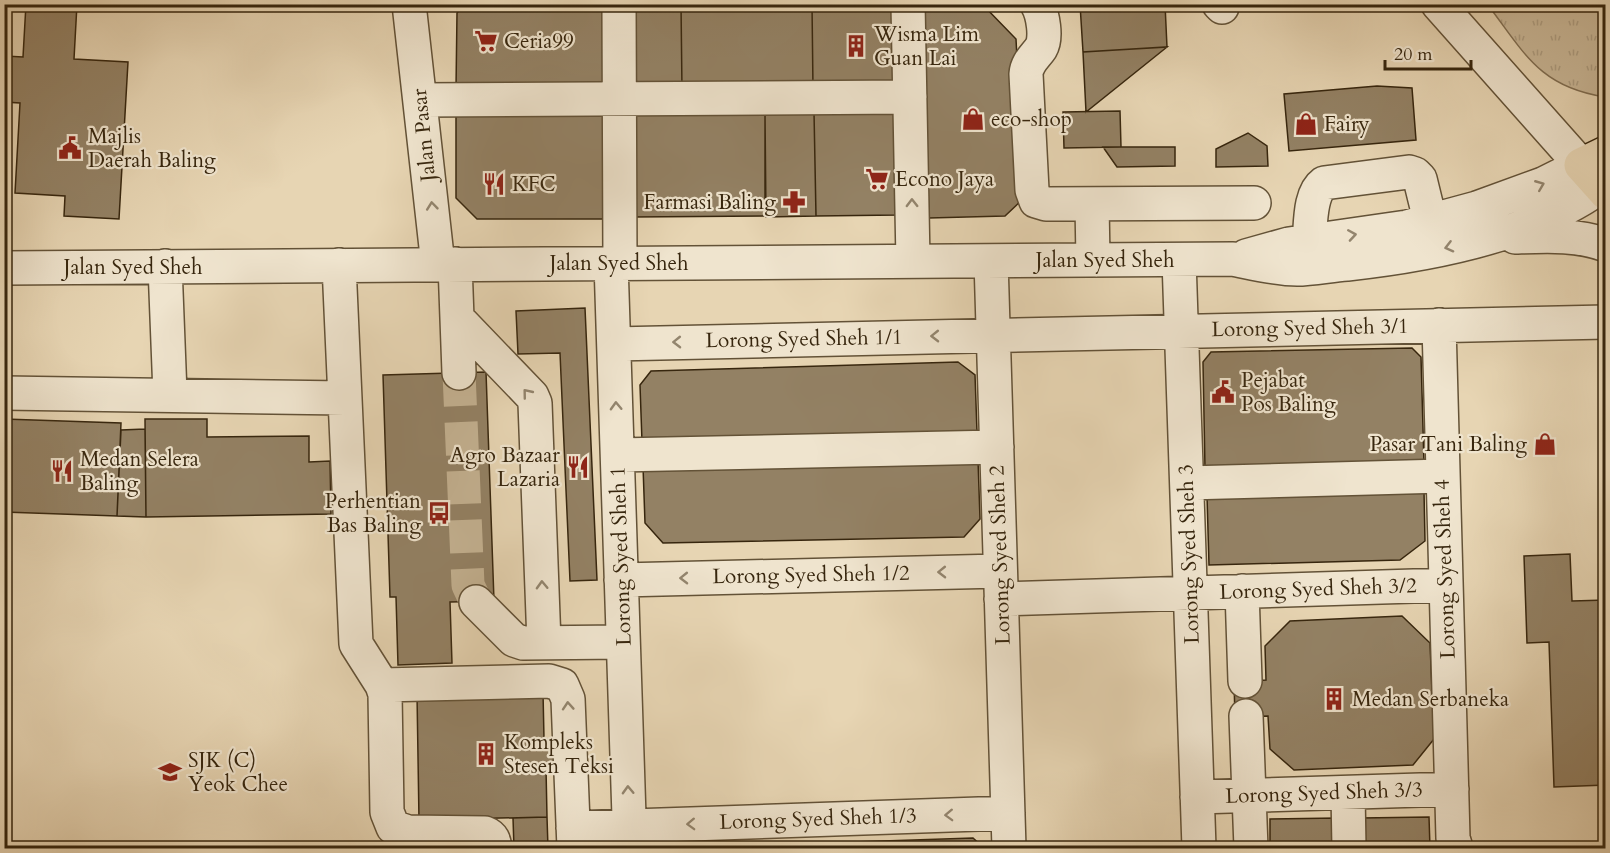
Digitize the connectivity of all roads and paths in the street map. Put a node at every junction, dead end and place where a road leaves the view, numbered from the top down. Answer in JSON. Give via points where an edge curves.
{"nodes":[{"id":1,"x":410,"y":4,"type":"edge"},
{"id":2,"x":619,"y":4,"type":"edge"},
{"id":3,"x":908,"y":4,"type":"edge"},
{"id":4,"x":1037,"y":4,"type":"edge"},
{"id":5,"x":1438,"y":4,"type":"edge"},
{"id":6,"x":910,"y":97,"type":"junction"},
{"id":7,"x":619,"y":99,"type":"junction"},
{"id":8,"x":420,"y":100,"type":"junction"},
{"id":9,"x":1599,"y":175,"type":"edge"},
{"id":10,"x":1254,"y":203,"type":"dead end"},
{"id":11,"x":1092,"y":204,"type":"junction"},
{"id":12,"x":1430,"y":220,"type":"junction"},
{"id":13,"x":1486,"y":237,"type":"junction"},
{"id":14,"x":1309,"y":242,"type":"junction"},
{"id":15,"x":1605,"y":245,"type":"edge"},
{"id":16,"x":1093,"y":260,"type":"junction"},
{"id":17,"x":1179,"y":260,"type":"junction"},
{"id":18,"x":1233,"y":260,"type":"junction"},
{"id":19,"x":913,"y":261,"type":"junction"},
{"id":20,"x":991,"y":261,"type":"junction"},
{"id":21,"x":616,"y":263,"type":"junction"},
{"id":22,"x":339,"y":265,"type":"junction"},
{"id":23,"x":446,"y":265,"type":"junction"},
{"id":24,"x":165,"y":266,"type":"junction"},
{"id":25,"x":4,"y":268,"type":"edge"},
{"id":26,"x":457,"y":318,"type":"junction"},
{"id":27,"x":1605,"y":322,"type":"edge"},
{"id":28,"x":1439,"y":325,"type":"junction"},
{"id":29,"x":1181,"y":330,"type":"junction"},
{"id":30,"x":993,"y":335,"type":"junction"},
{"id":31,"x":614,"y":344,"type":"junction"},
{"id":32,"x":459,"y":373,"type":"tunnel mouth"},
{"id":33,"x":4,"y":393,"type":"edge"},
{"id":34,"x":170,"y":394,"type":"junction"},
{"id":35,"x":345,"y":398,"type":"junction"},
{"id":36,"x":997,"y":447,"type":"junction"},
{"id":37,"x":618,"y":455,"type":"junction"},
{"id":38,"x":1443,"y":476,"type":"junction"},
{"id":39,"x":1186,"y":483,"type":"junction"},
{"id":40,"x":621,"y":580,"type":"junction"},
{"id":41,"x":1001,"y":585,"type":"junction"},
{"id":42,"x":1446,"y":585,"type":"junction"},
{"id":43,"x":1242,"y":591,"type":"junction"},
{"id":44,"x":1190,"y":593,"type":"junction"},
{"id":45,"x":476,"y":602,"type":"tunnel mouth"},
{"id":46,"x":623,"y":642,"type":"junction"},
{"id":47,"x":544,"y":644,"type":"junction"},
{"id":48,"x":1245,"y":681,"type":"dead end"},
{"id":49,"x":382,"y":684,"type":"junction"},
{"id":50,"x":1246,"y":716,"type":"dead end"},
{"id":51,"x":1452,"y":789,"type":"junction"},
{"id":52,"x":1348,"y":793,"type":"junction"},
{"id":53,"x":1249,"y":795,"type":"junction"},
{"id":54,"x":1197,"y":797,"type":"junction"},
{"id":55,"x":1008,"y":813,"type":"junction"},
{"id":56,"x":629,"y":837,"type":"edge"},
{"id":57,"x":574,"y":838,"type":"edge"},
{"id":58,"x":495,"y":849,"type":"edge"},
{"id":59,"x":1009,"y":849,"type":"edge"},
{"id":60,"x":1199,"y":849,"type":"edge"},
{"id":61,"x":1251,"y":849,"type":"edge"},
{"id":62,"x":1349,"y":849,"type":"edge"},
{"id":63,"x":1456,"y":849,"type":"edge"}],
"edges":[{"from":1,"to":8,"type":"street","name":"Jalan Pasar"},
{"from":2,"to":7,"type":"street","name":"Lorong Syed Sheh 1"},
{"from":3,"to":6,"type":"street"},
{"from":4,"to":11,"type":"street","via":[[1043,23],[1043,46],[1027,68],[1033,196],[1046,204]]},
{"from":5,"to":9,"type":"street"},
{"from":6,"to":7,"type":"street"},
{"from":19,"to":6,"type":"street","one_way":true},
{"from":7,"to":8,"type":"street"},
{"from":7,"to":21,"type":"street","name":"Lorong Syed Sheh 1"},
{"from":23,"to":8,"type":"street","name":"Jalan Pasar","one_way":true},
{"from":12,"to":9,"type":"street","name":"Jalan Syed Sheh","one_way":true,"via":[[1543,184]]},
{"from":9,"to":13,"type":"street","name":"Jalan Syed Sheh","via":[[1581,200],[1558,213]]},
{"from":10,"to":11,"type":"street"},
{"from":11,"to":16,"type":"street"},
{"from":14,"to":12,"type":"street","name":"Jalan Syed Sheh","one_way":true},
{"from":12,"to":14,"type":"street","via":[[1416,174],[1324,183],[1314,197]]},
{"from":13,"to":15,"type":"street","via":[[1554,235]]},
{"from":13,"to":18,"type":"street","name":"Jalan Syed Sheh","one_way":true,"via":[[1389,260],[1295,269]]},
{"from":14,"to":18,"type":"street","name":"Jalan Syed Sheh"},
{"from":16,"to":17,"type":"street","name":"Jalan Syed Sheh"},
{"from":16,"to":20,"type":"street","name":"Jalan Syed Sheh"},
{"from":17,"to":18,"type":"street","name":"Jalan Syed Sheh"},
{"from":17,"to":29,"type":"street","name":"Lorong Syed Sheh 3"},
{"from":19,"to":20,"type":"street","name":"Jalan Syed Sheh"},
{"from":19,"to":21,"type":"street","name":"Jalan Syed Sheh"},
{"from":20,"to":30,"type":"street","name":"Lorong Syed Sheh 2"},
{"from":21,"to":23,"type":"street","name":"Jalan Syed Sheh"},
{"from":21,"to":31,"type":"street","name":"Lorong Syed Sheh 1"},
{"from":22,"to":23,"type":"street","name":"Jalan Syed Sheh"},
{"from":22,"to":24,"type":"street","name":"Jalan Syed Sheh"},
{"from":22,"to":35,"type":"street"},
{"from":23,"to":26,"type":"street","name":"Jalan Pasar"},
{"from":24,"to":25,"type":"street","name":"Jalan Syed Sheh"},
{"from":24,"to":34,"type":"street"},
{"from":26,"to":32,"type":"street","name":"Jalan Pasar"},
{"from":47,"to":26,"type":"street","one_way":true,"via":[[535,403]]},
{"from":27,"to":28,"type":"street","name":"Lorong Syed Sheh 3/1"},
{"from":28,"to":29,"type":"street","name":"Lorong Syed Sheh 3/1"},
{"from":28,"to":38,"type":"street","name":"Lorong Syed Sheh 4"},
{"from":29,"to":30,"type":"street","name":"Lorong Syed Sheh 3/1"},
{"from":29,"to":39,"type":"street","name":"Lorong Syed Sheh 3"},
{"from":30,"to":31,"type":"street","name":"Lorong Syed Sheh 1/1","one_way":true},
{"from":30,"to":36,"type":"street","name":"Lorong Syed Sheh 2"},
{"from":37,"to":31,"type":"street","name":"Lorong Syed Sheh 1","one_way":true},
{"from":33,"to":34,"type":"street"},
{"from":34,"to":35,"type":"street"},
{"from":35,"to":49,"type":"street","via":[[356,644]]},
{"from":36,"to":37,"type":"street"},
{"from":36,"to":41,"type":"street","name":"Lorong Syed Sheh 2"},
{"from":37,"to":40,"type":"street","name":"Lorong Syed Sheh 1"},
{"from":38,"to":39,"type":"street"},
{"from":38,"to":42,"type":"street","name":"Lorong Syed Sheh 4"},
{"from":39,"to":44,"type":"street","name":"Lorong Syed Sheh 3"},
{"from":41,"to":40,"type":"street","name":"Lorong Syed Sheh 1/2","one_way":true},
{"from":40,"to":46,"type":"street","name":"Lorong Syed Sheh 1"},
{"from":41,"to":44,"type":"street","name":"Lorong Syed Sheh 1/2"},
{"from":41,"to":55,"type":"street","name":"Lorong Syed Sheh 2"},
{"from":42,"to":43,"type":"street","name":"Lorong Syed Sheh 3/2"},
{"from":42,"to":51,"type":"street","name":"Lorong Syed Sheh 4"},
{"from":43,"to":44,"type":"street","name":"Lorong Syed Sheh 3/2"},
{"from":43,"to":48,"type":"street"},
{"from":44,"to":54,"type":"street","name":"Lorong Syed Sheh 3"},
{"from":45,"to":47,"type":"street","via":[[514,640]]},
{"from":46,"to":47,"type":"street"},
{"from":56,"to":46,"type":"street","name":"Lorong Syed Sheh 1","one_way":true},
{"from":57,"to":49,"type":"street","one_way":true,"via":[[568,699],[562,685],[549,681]]},
{"from":49,"to":58,"type":"street","via":[[387,812],[393,827],[408,832],[480,831],[490,835]]},
{"from":50,"to":53,"type":"street"},
{"from":51,"to":52,"type":"street","name":"Lorong Syed Sheh 3/3"},
{"from":51,"to":63,"type":"street","name":"Lorong Syed Sheh 4"},
{"from":52,"to":53,"type":"street","name":"Lorong Syed Sheh 3/3"},
{"from":52,"to":62,"type":"street"},
{"from":53,"to":54,"type":"street","name":"Lorong Syed Sheh 3/3"},
{"from":53,"to":61,"type":"street"},
{"from":54,"to":60,"type":"street","name":"Lorong Syed Sheh 3"},
{"from":55,"to":56,"type":"street","name":"Lorong Syed Sheh 1/3","one_way":true},
{"from":55,"to":59,"type":"street","name":"Lorong Syed Sheh 2"},
{"from":56,"to":57,"type":"street","name":"Lorong Syed Sheh 1/3"}]}
